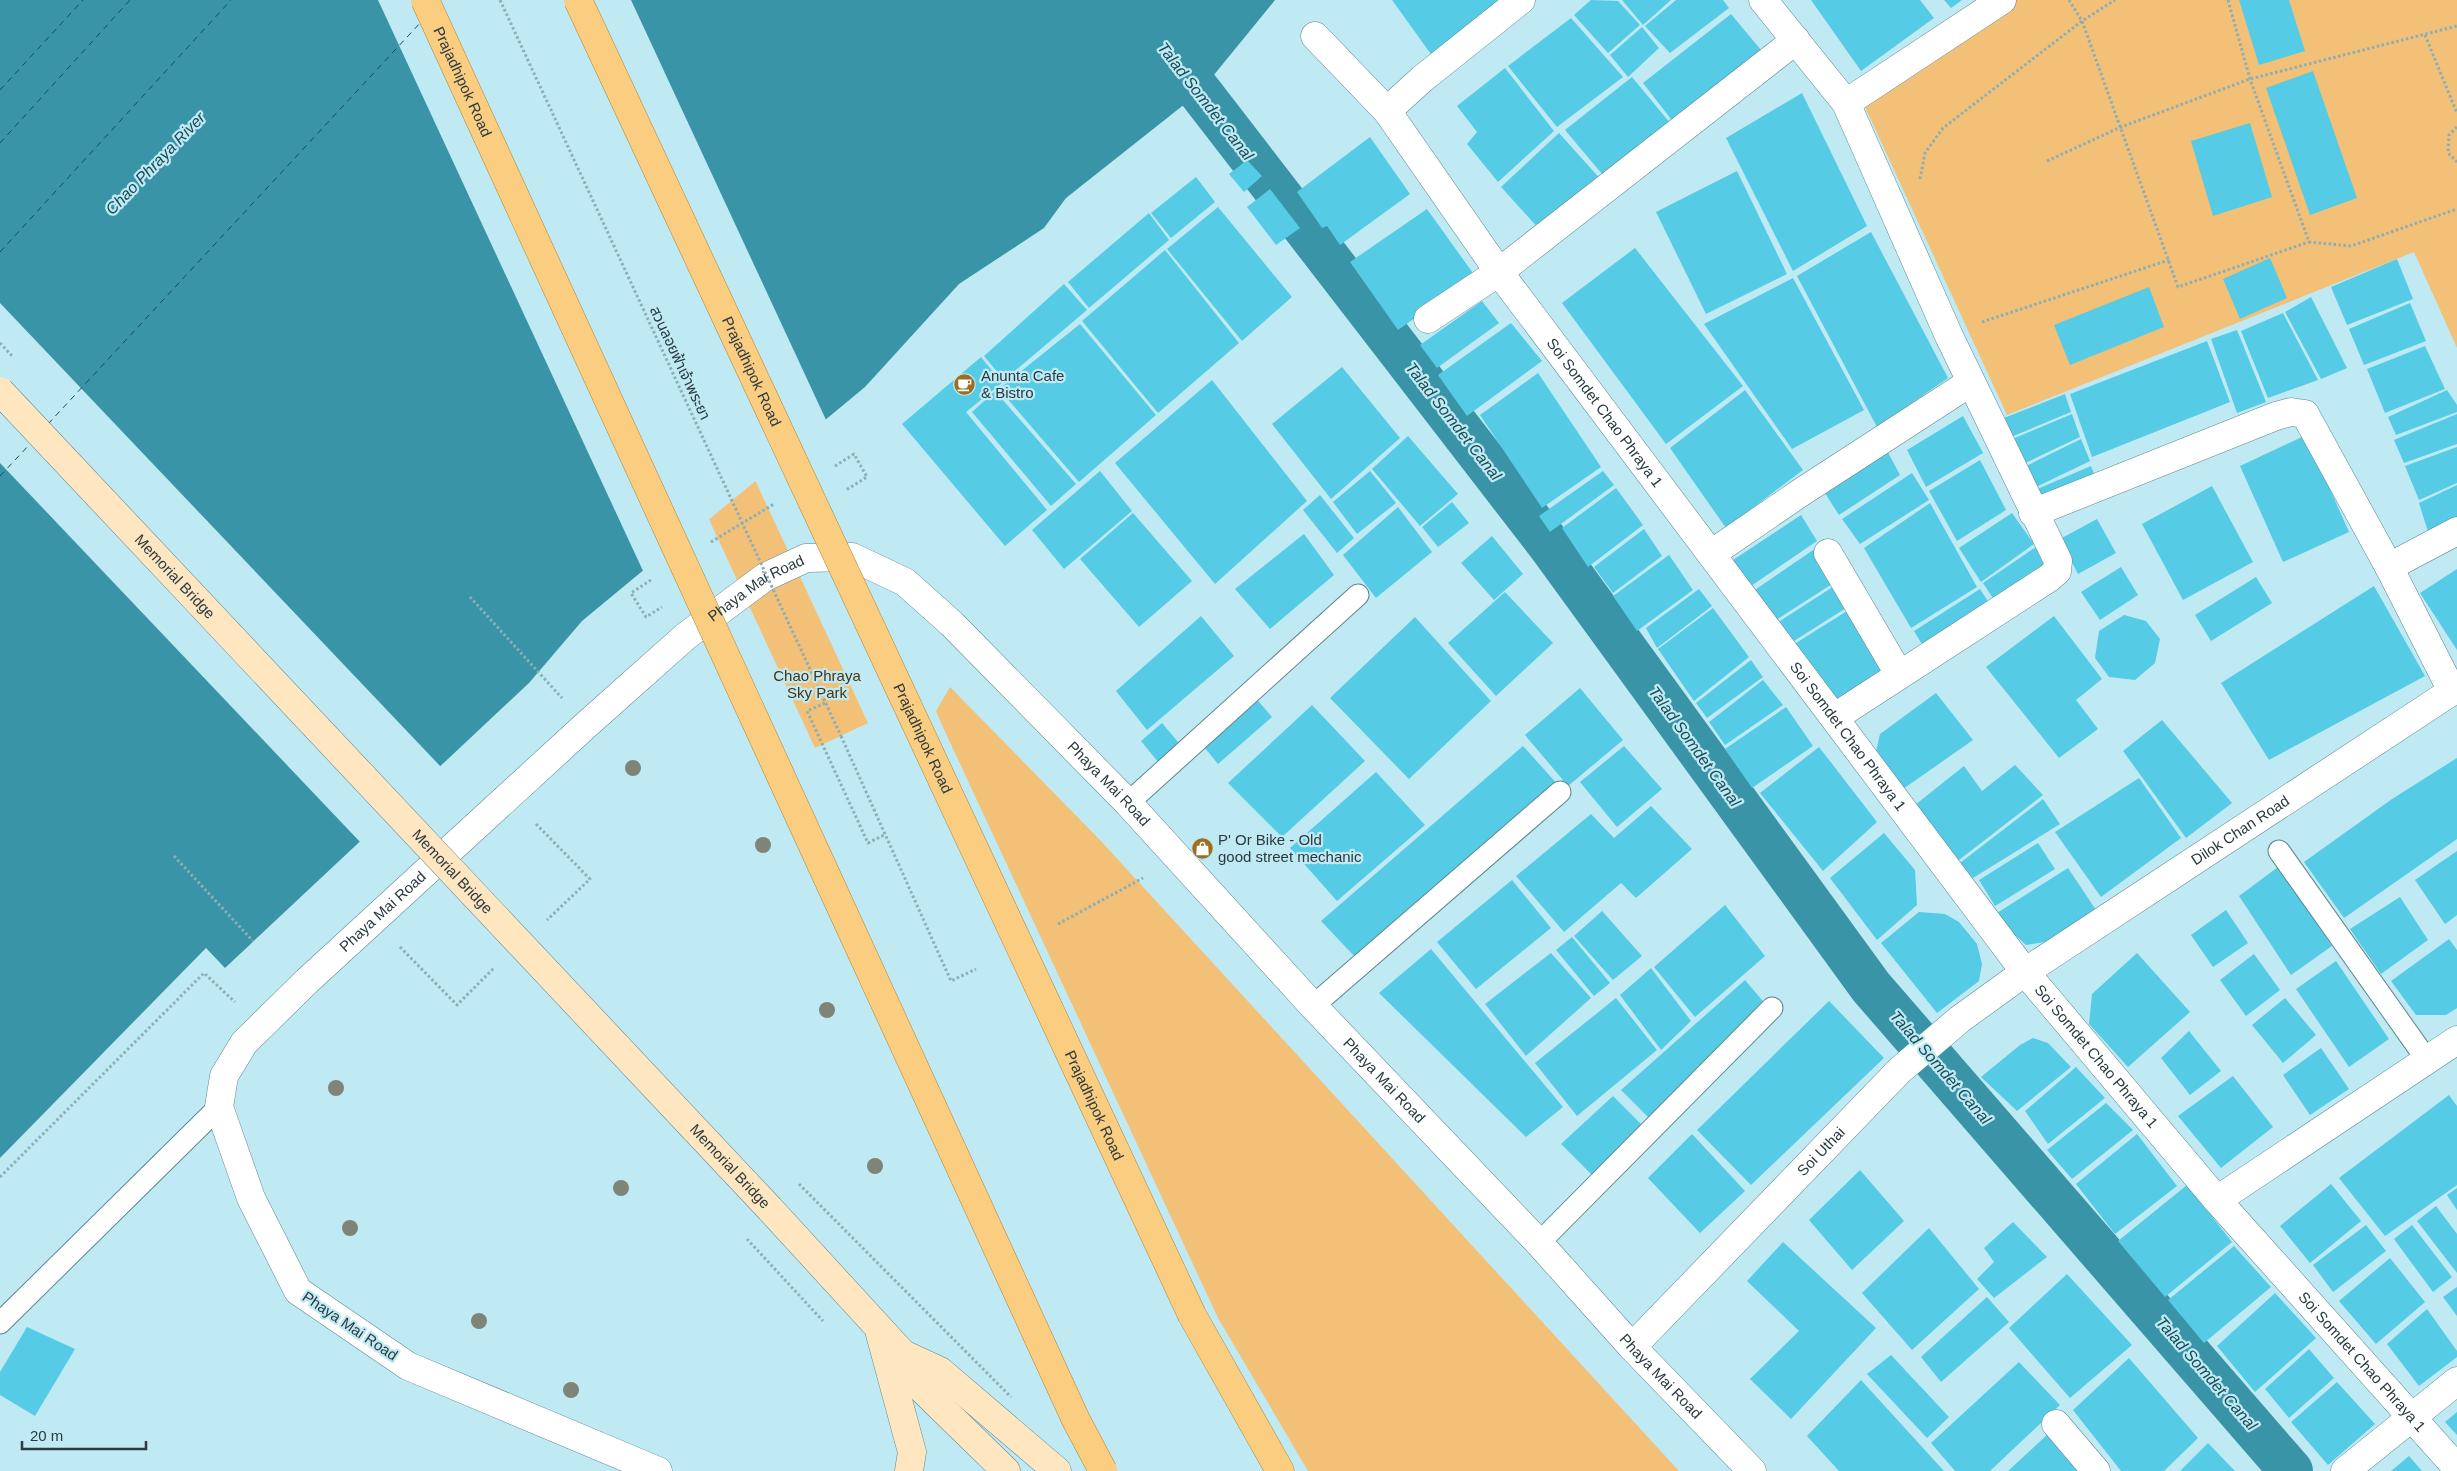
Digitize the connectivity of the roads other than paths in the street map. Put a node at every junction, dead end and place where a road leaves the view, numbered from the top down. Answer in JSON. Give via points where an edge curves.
{"nodes":[{"id":1,"x":425,"y":0,"type":"edge"},
{"id":2,"x":578,"y":0,"type":"edge"},
{"id":3,"x":1521,"y":0,"type":"edge"},
{"id":4,"x":1764,"y":0,"type":"edge"},
{"id":5,"x":2002,"y":0,"type":"edge"},
{"id":6,"x":1315,"y":36,"type":"dead end"},
{"id":7,"x":1796,"y":40,"type":"junction"},
{"id":8,"x":1846,"y":103,"type":"junction"},
{"id":9,"x":1387,"y":111,"type":"junction"},
{"id":10,"x":1499,"y":272,"type":"junction"},
{"id":11,"x":1428,"y":319,"type":"dead end"},
{"id":12,"x":1971,"y":382,"type":"junction"},
{"id":13,"x":0,"y":391,"type":"edge"},
{"id":14,"x":2034,"y":513,"type":"junction"},
{"id":15,"x":2457,"y":531,"type":"edge"},
{"id":16,"x":1828,"y":553,"type":"dead end"},
{"id":17,"x":1711,"y":554,"type":"junction"},
{"id":18,"x":2389,"y":567,"type":"junction"},
{"id":19,"x":1358,"y":595,"type":"dead end"},
{"id":20,"x":1899,"y":674,"type":"junction"},
{"id":21,"x":2454,"y":689,"type":"edge"},
{"id":22,"x":1835,"y":717,"type":"junction"},
{"id":23,"x":1560,"y":792,"type":"dead end"},
{"id":24,"x":1128,"y":803,"type":"junction"},
{"id":25,"x":2279,"y":851,"type":"dead end"},
{"id":26,"x":2025,"y":972,"type":"junction"},
{"id":27,"x":1313,"y":1006,"type":"junction"},
{"id":28,"x":1772,"y":1008,"type":"dead end"},
{"id":29,"x":2457,"y":1040,"type":"edge"},
{"id":30,"x":2426,"y":1060,"type":"junction"},
{"id":31,"x":219,"y":1107,"type":"junction"},
{"id":32,"x":2218,"y":1200,"type":"junction"},
{"id":33,"x":1538,"y":1243,"type":"junction"},
{"id":34,"x":0,"y":1323,"type":"edge"},
{"id":35,"x":879,"y":1330,"type":"junction"},
{"id":36,"x":1632,"y":1347,"type":"junction"},
{"id":37,"x":904,"y":1354,"type":"junction"},
{"id":38,"x":2457,"y":1381,"type":"edge"},
{"id":39,"x":2410,"y":1417,"type":"junction"},
{"id":40,"x":2056,"y":1424,"type":"dead end"},
{"id":41,"x":625,"y":1465,"type":"edge"},
{"id":42,"x":2350,"y":1467,"type":"edge"},
{"id":43,"x":2457,"y":1468,"type":"edge"},
{"id":44,"x":658,"y":1471,"type":"edge"},
{"id":45,"x":909,"y":1471,"type":"edge"},
{"id":46,"x":1006,"y":1471,"type":"edge"},
{"id":47,"x":1056,"y":1471,"type":"edge"},
{"id":48,"x":1103,"y":1471,"type":"edge"},
{"id":49,"x":1280,"y":1471,"type":"edge"},
{"id":50,"x":1752,"y":1471,"type":"edge"},
{"id":51,"x":2096,"y":1471,"type":"edge"}],
"edges":[{"from":1,"to":48,"type":"main road","name":"Prajadhipok Road","bridge":true,"via":[[1076,1420]]},
{"from":2,"to":49,"type":"main road","name":"Prajadhipok Road","bridge":true,"via":[[1192,1314]]},
{"from":3,"to":9,"type":"street"},
{"from":4,"to":7,"type":"street"},
{"from":5,"to":8,"type":"street"},
{"from":6,"to":9,"type":"street","name":"Soi Somdet Chao Phraya 1"},
{"from":7,"to":8,"type":"street"},
{"from":7,"to":10,"type":"street"},
{"from":8,"to":12,"type":"street"},
{"from":9,"to":10,"type":"street","name":"Soi Somdet Chao Phraya 1"},
{"from":10,"to":11,"type":"street"},
{"from":10,"to":17,"type":"street","name":"Soi Somdet Chao Phraya 1"},
{"from":12,"to":14,"type":"street"},
{"from":12,"to":17,"type":"street"},
{"from":13,"to":35,"type":"main road","name":"Memorial Bridge","bridge":true},
{"from":14,"to":18,"type":"street","via":[[2276,416],[2290,412],[2305,414]]},
{"from":14,"to":20,"type":"street","via":[[2058,561],[2056,571]]},
{"from":15,"to":18,"type":"street"},
{"from":16,"to":20,"type":"street"},
{"from":17,"to":22,"type":"street","name":"Soi Somdet Chao Phraya 1"},
{"from":18,"to":21,"type":"street"},
{"from":19,"to":24,"type":"lane"},
{"from":20,"to":22,"type":"street"},
{"from":21,"to":26,"type":"street","name":"Dilok Chan Road"},
{"from":22,"to":26,"type":"street","name":"Soi Somdet Chao Phraya 1"},
{"from":23,"to":27,"type":"lane"},
{"from":24,"to":27,"type":"street","name":"Phaya Mai Road"},
{"from":24,"to":31,"type":"street","name":"Phaya Mai Road","via":[[952,624],[905,582],[852,557],[806,558],[765,577],[686,636],[307,980],[244,1043],[224,1076]]},
{"from":25,"to":30,"type":"lane"},
{"from":26,"to":32,"type":"street","name":"Soi Somdet Chao Phraya 1"},
{"from":26,"to":36,"type":"street","name":"Soi Uthai","via":[[1960,1019],[1900,1070]]},
{"from":27,"to":33,"type":"street","name":"Phaya Mai Road"},
{"from":28,"to":33,"type":"lane"},
{"from":29,"to":30,"type":"street"},
{"from":30,"to":32,"type":"street"},
{"from":31,"to":34,"type":"lane"},
{"from":31,"to":41,"type":"street","name":"Phaya Mai Road","via":[[251,1198],[298,1291],[408,1366]]},
{"from":32,"to":39,"type":"street","name":"Soi Somdet Chao Phraya 1"},
{"from":33,"to":36,"type":"street","name":"Phaya Mai Road"},
{"from":35,"to":37,"type":"main road","name":"Memorial Bridge"},
{"from":35,"to":45,"type":"main road","via":[[912,1452]]},
{"from":36,"to":50,"type":"street","name":"Phaya Mai Road"},
{"from":37,"to":46,"type":"main road","via":[[922,1389]]},
{"from":37,"to":47,"type":"main road","via":[[940,1371]]},
{"from":38,"to":39,"type":"street"},
{"from":39,"to":42,"type":"street"},
{"from":39,"to":43,"type":"street","name":"Soi Somdet Chao Phraya 1"},
{"from":40,"to":51,"type":"street"},
{"from":41,"to":44,"type":"street","name":"Phaya Mai Road"}]}
